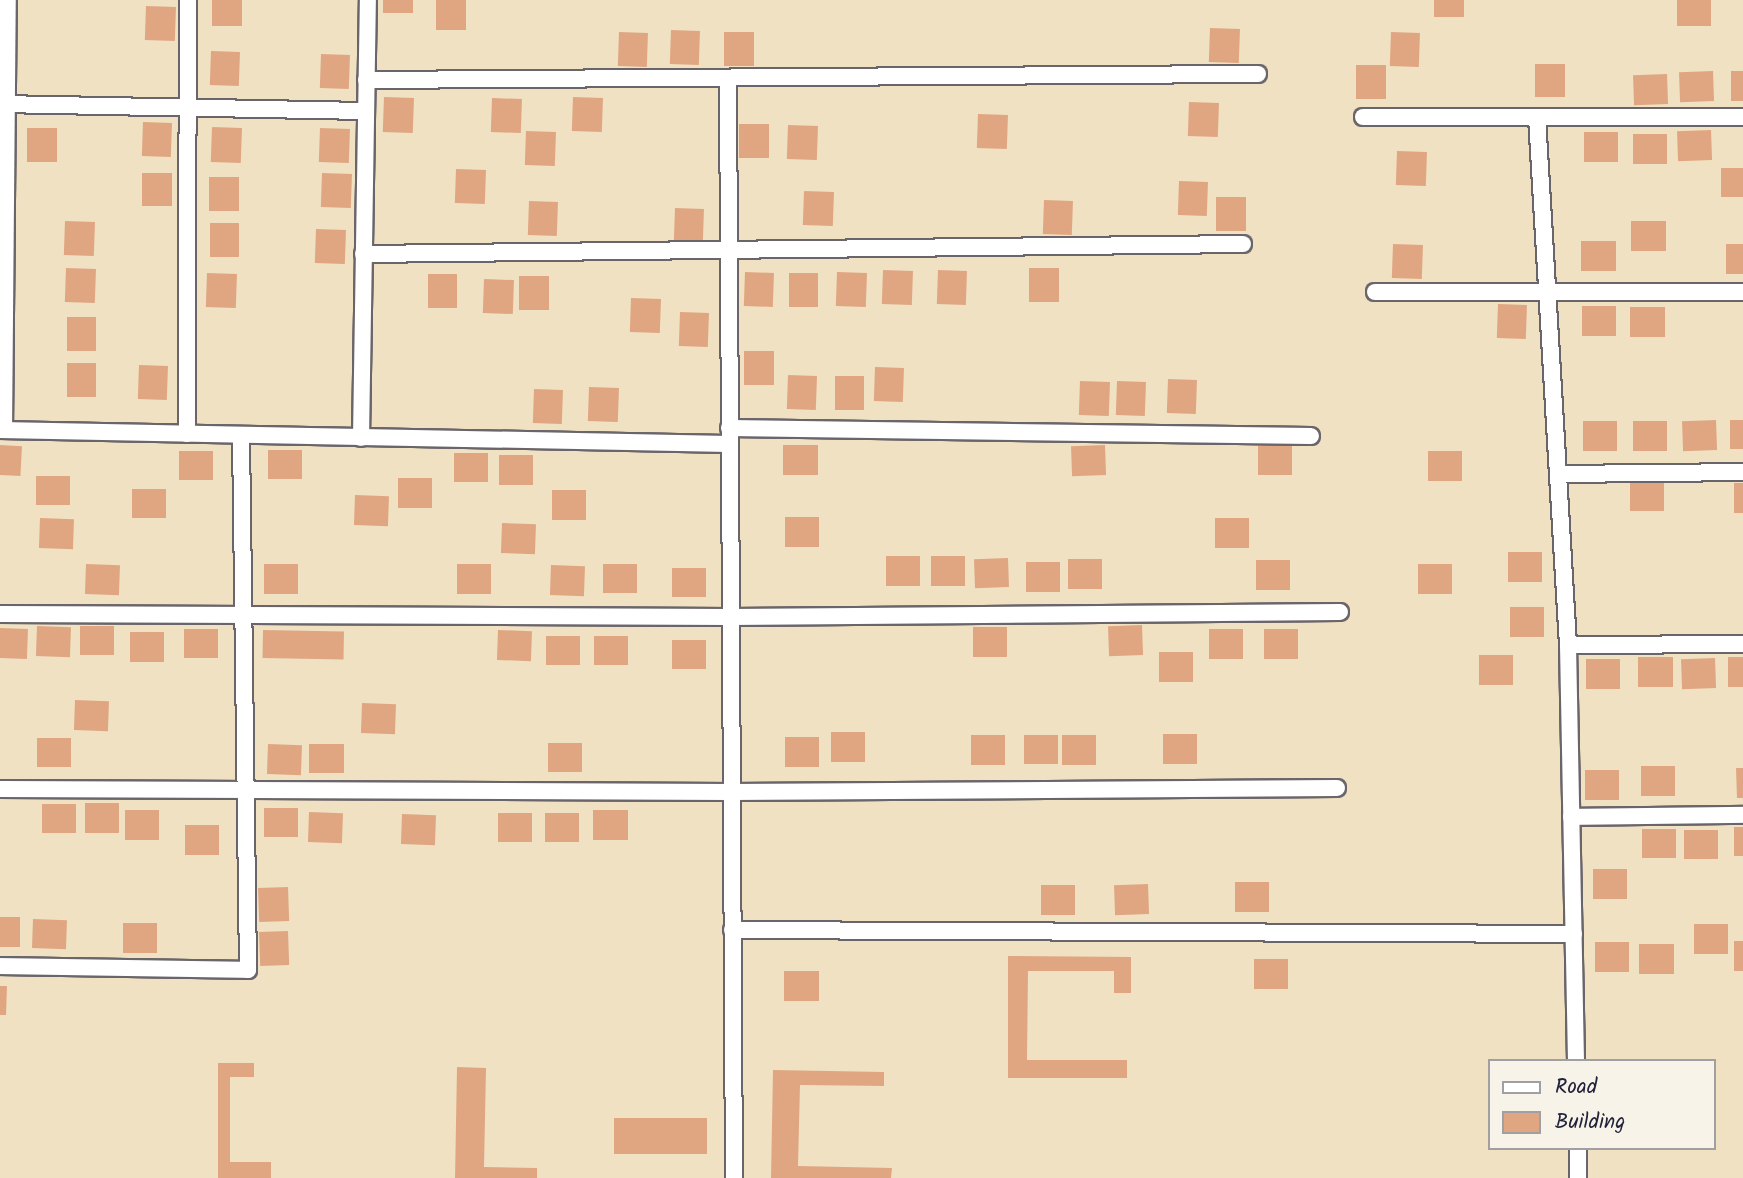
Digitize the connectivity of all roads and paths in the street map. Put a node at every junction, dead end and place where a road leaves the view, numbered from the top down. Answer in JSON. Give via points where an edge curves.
{"nodes":[{"id":1,"x":8,"y":0,"type":"edge"},
{"id":2,"x":188,"y":0,"type":"edge"},
{"id":3,"x":368,"y":0,"type":"edge"},
{"id":4,"x":1258,"y":74,"type":"dead end"},
{"id":5,"x":728,"y":78,"type":"junction"},
{"id":6,"x":366,"y":80,"type":"junction"},
{"id":7,"x":4,"y":104,"type":"edge"},
{"id":8,"x":188,"y":108,"type":"junction"},
{"id":9,"x":365,"y":111,"type":"junction"},
{"id":10,"x":1363,"y":117,"type":"dead end"},
{"id":11,"x":1537,"y":117,"type":"junction"},
{"id":12,"x":1743,"y":117,"type":"edge"},
{"id":13,"x":1243,"y":244,"type":"dead end"},
{"id":14,"x":728,"y":250,"type":"junction"},
{"id":15,"x":363,"y":254,"type":"junction"},
{"id":16,"x":1375,"y":292,"type":"dead end"},
{"id":17,"x":1547,"y":292,"type":"junction"},
{"id":18,"x":1743,"y":292,"type":"edge"},
{"id":19,"x":729,"y":428,"type":"junction"},
{"id":20,"x":2,"y":430,"type":"edge"},
{"id":21,"x":187,"y":434,"type":"junction"},
{"id":22,"x":241,"y":435,"type":"junction"},
{"id":23,"x":1311,"y":436,"type":"dead end"},
{"id":24,"x":361,"y":438,"type":"junction"},
{"id":25,"x":729,"y":444,"type":"junction"},
{"id":26,"x":1743,"y":472,"type":"edge"},
{"id":27,"x":1558,"y":474,"type":"junction"},
{"id":28,"x":1340,"y":612,"type":"dead end"},
{"id":29,"x":0,"y":614,"type":"edge"},
{"id":30,"x":244,"y":615,"type":"junction"},
{"id":31,"x":730,"y":617,"type":"junction"},
{"id":32,"x":1568,"y":645,"type":"junction"},
{"id":33,"x":1743,"y":645,"type":"edge"},
{"id":34,"x":1337,"y":788,"type":"dead end"},
{"id":35,"x":0,"y":789,"type":"edge"},
{"id":36,"x":246,"y":790,"type":"junction"},
{"id":37,"x":731,"y":792,"type":"junction"},
{"id":38,"x":1743,"y":815,"type":"edge"},
{"id":39,"x":1572,"y":817,"type":"junction"},
{"id":40,"x":732,"y":930,"type":"junction"},
{"id":41,"x":1574,"y":934,"type":"junction"},
{"id":42,"x":0,"y":966,"type":"edge"},
{"id":43,"x":1576,"y":1059,"type":"edge"},
{"id":44,"x":1578,"y":1150,"type":"edge"},
{"id":45,"x":734,"y":1178,"type":"edge"},
{"id":46,"x":1578,"y":1178,"type":"edge"}],
"edges":[{"from":1,"to":7,"type":"street"},
{"from":2,"to":8,"type":"street"},
{"from":3,"to":6,"type":"street"},
{"from":4,"to":5,"type":"street"},
{"from":5,"to":6,"type":"street"},
{"from":5,"to":14,"type":"street"},
{"from":6,"to":9,"type":"street"},
{"from":7,"to":8,"type":"street"},
{"from":7,"to":20,"type":"street"},
{"from":8,"to":9,"type":"street"},
{"from":8,"to":21,"type":"street"},
{"from":9,"to":15,"type":"street"},
{"from":10,"to":11,"type":"street"},
{"from":11,"to":12,"type":"street"},
{"from":11,"to":17,"type":"street"},
{"from":13,"to":14,"type":"street"},
{"from":14,"to":15,"type":"street"},
{"from":14,"to":19,"type":"street"},
{"from":15,"to":24,"type":"street"},
{"from":16,"to":17,"type":"street"},
{"from":17,"to":18,"type":"street"},
{"from":17,"to":27,"type":"street"},
{"from":19,"to":23,"type":"street"},
{"from":19,"to":25,"type":"street"},
{"from":20,"to":21,"type":"street"},
{"from":21,"to":22,"type":"street"},
{"from":22,"to":24,"type":"street"},
{"from":22,"to":30,"type":"street"},
{"from":24,"to":25,"type":"street"},
{"from":25,"to":31,"type":"street"},
{"from":26,"to":27,"type":"street"},
{"from":27,"to":32,"type":"street"},
{"from":28,"to":31,"type":"street"},
{"from":29,"to":30,"type":"street"},
{"from":30,"to":31,"type":"street"},
{"from":30,"to":36,"type":"street"},
{"from":31,"to":37,"type":"street"},
{"from":32,"to":33,"type":"street"},
{"from":32,"to":39,"type":"street"},
{"from":34,"to":37,"type":"street"},
{"from":35,"to":36,"type":"street"},
{"from":36,"to":37,"type":"street"},
{"from":36,"to":42,"type":"street","via":[[248,970]]},
{"from":37,"to":40,"type":"street"},
{"from":38,"to":39,"type":"street"},
{"from":39,"to":41,"type":"street"},
{"from":40,"to":41,"type":"street"},
{"from":40,"to":45,"type":"street"},
{"from":41,"to":43,"type":"street"},
{"from":44,"to":46,"type":"street"}]}
